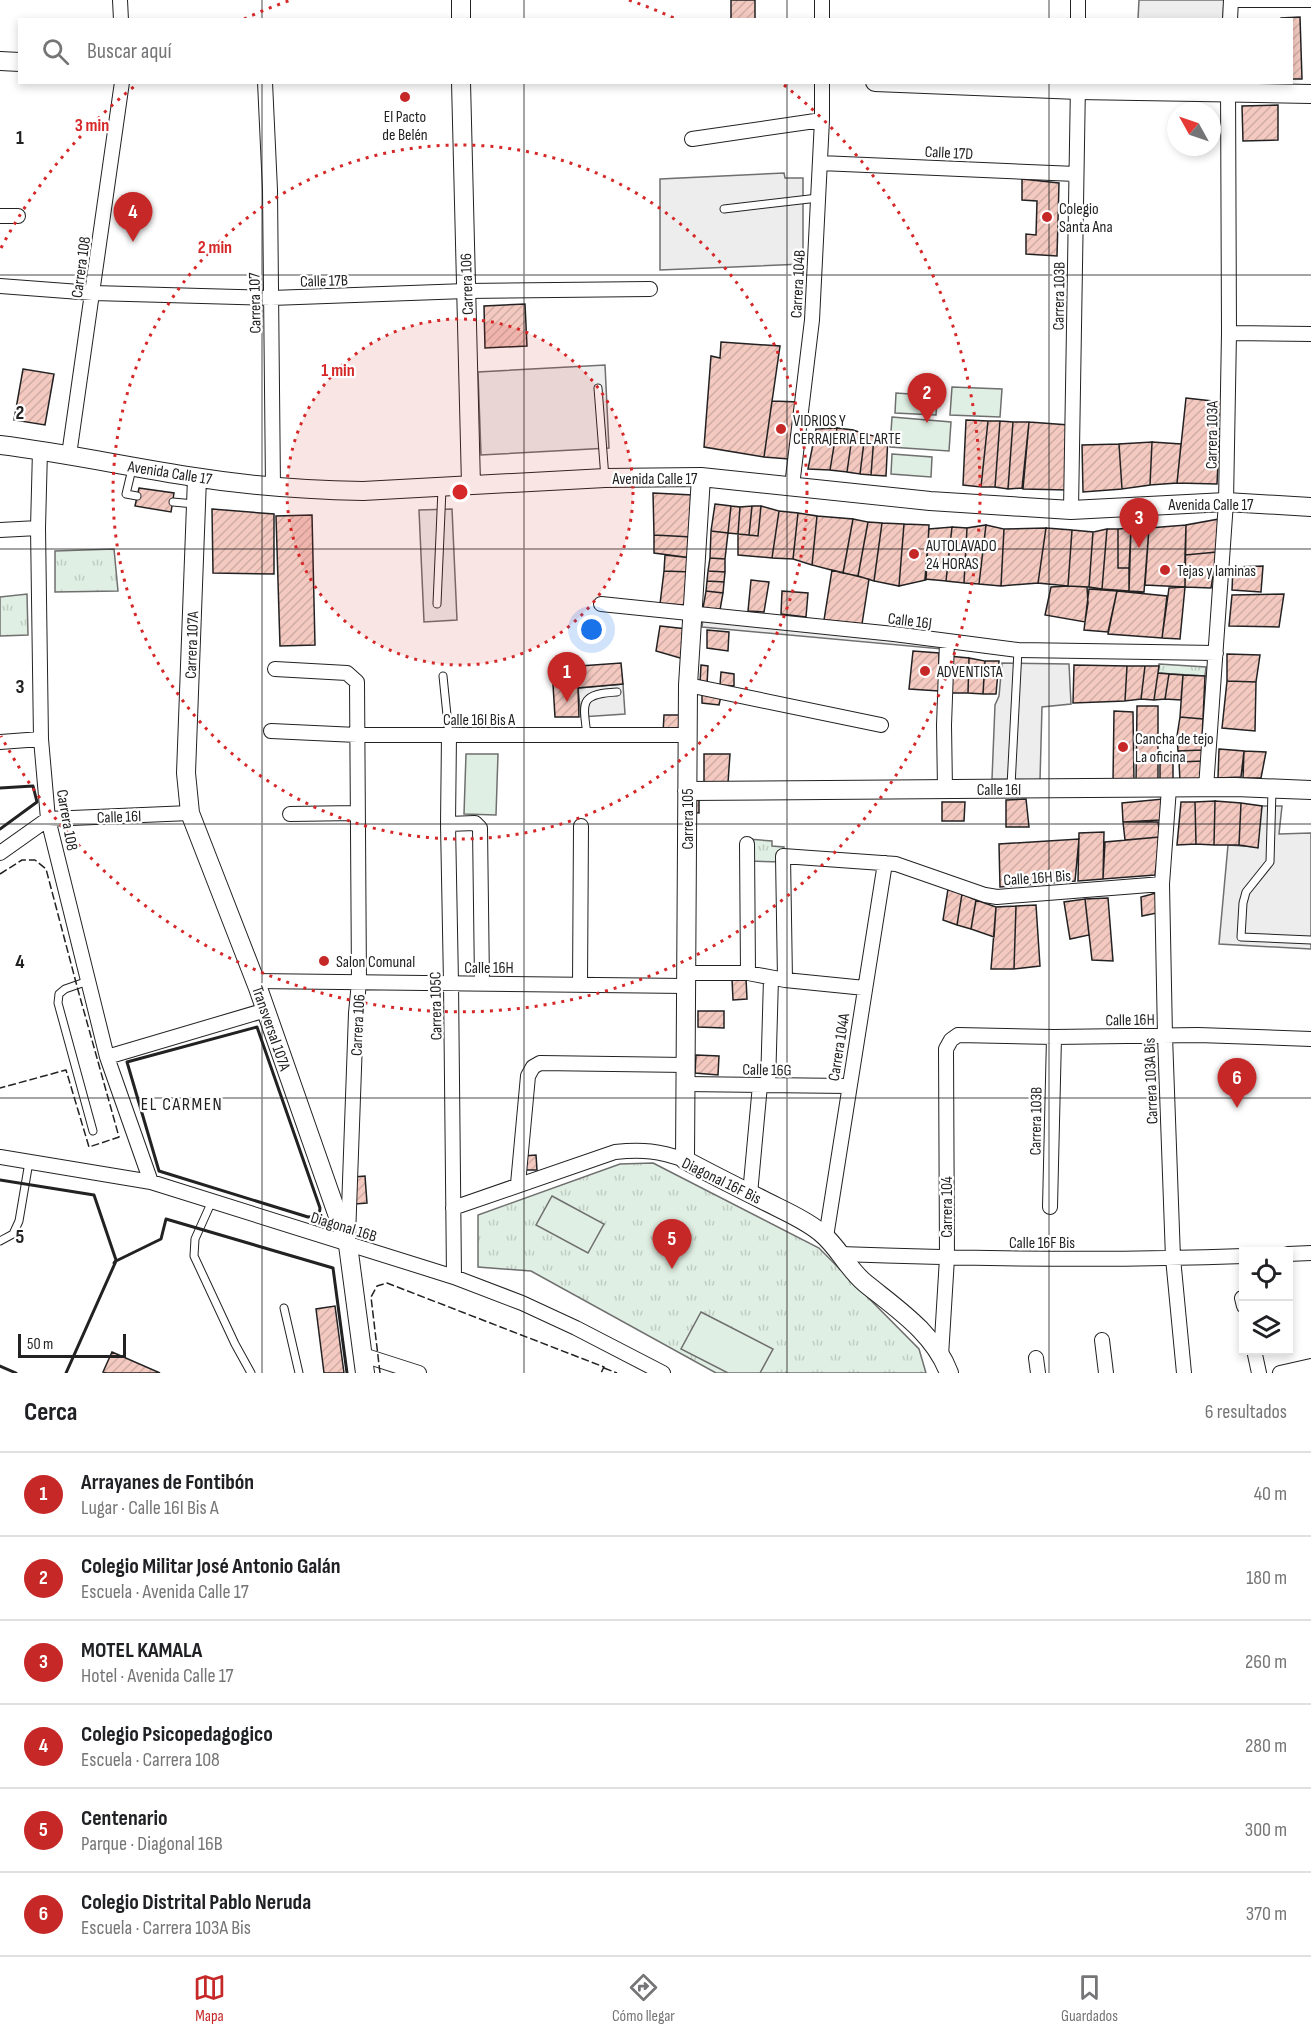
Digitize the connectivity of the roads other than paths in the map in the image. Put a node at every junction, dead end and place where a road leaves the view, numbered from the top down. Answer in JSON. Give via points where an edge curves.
{"nodes":[{"id":1,"x":120,"y":0,"type":"edge"},
{"id":2,"x":461,"y":0,"type":"edge"},
{"id":3,"x":822,"y":0,"type":"edge"},
{"id":4,"x":1078,"y":0,"type":"edge"},
{"id":5,"x":1231,"y":0,"type":"edge"},
{"id":6,"x":1235,"y":0,"type":"edge"},
{"id":7,"x":1311,"y":0,"type":"edge"},
{"id":8,"x":121,"y":18,"type":"edge"},
{"id":9,"x":461,"y":18,"type":"edge"},
{"id":10,"x":822,"y":18,"type":"edge"},
{"id":11,"x":1078,"y":18,"type":"edge"},
{"id":12,"x":1230,"y":18,"type":"edge"},
{"id":13,"x":0,"y":61,"type":"edge"},
{"id":14,"x":18,"y":62,"type":"edge"},
{"id":15,"x":122,"y":84,"type":"edge"},
{"id":16,"x":265,"y":84,"type":"edge"},
{"id":17,"x":461,"y":84,"type":"edge"},
{"id":18,"x":822,"y":84,"type":"edge"},
{"id":19,"x":976,"y":84,"type":"edge"},
{"id":20,"x":1078,"y":86,"type":"edge"},
{"id":21,"x":1228,"y":88,"type":"edge"},
{"id":22,"x":1311,"y":94,"type":"edge"},
{"id":23,"x":822,"y":120,"type":"junction"},
{"id":24,"x":692,"y":139,"type":"dead end"},
{"id":25,"x":820,"y":162,"type":"junction"},
{"id":26,"x":1076,"y":174,"type":"junction"},
{"id":27,"x":818,"y":198,"type":"junction"},
{"id":28,"x":724,"y":208,"type":"dead end"},
{"id":29,"x":0,"y":216,"type":"edge"},
{"id":30,"x":18,"y":216,"type":"dead end"},
{"id":31,"x":0,"y":286,"type":"edge"},
{"id":32,"x":650,"y":289,"type":"dead end"},
{"id":33,"x":466,"y":291,"type":"junction"},
{"id":34,"x":93,"y":293,"type":"junction"},
{"id":35,"x":271,"y":298,"type":"junction"},
{"id":36,"x":1229,"y":333,"type":"junction"},
{"id":37,"x":1311,"y":334,"type":"edge"},
{"id":38,"x":598,"y":388,"type":"dead end"},
{"id":39,"x":0,"y":445,"type":"edge"},
{"id":40,"x":40,"y":450,"type":"junction"},
{"id":41,"x":69,"y":455,"type":"junction"},
{"id":42,"x":132,"y":466,"type":"junction"},
{"id":43,"x":701,"y":477,"type":"junction"},
{"id":44,"x":197,"y":478,"type":"junction"},
{"id":45,"x":605,"y":478,"type":"junction"},
{"id":46,"x":471,"y":485,"type":"junction"},
{"id":47,"x":442,"y":486,"type":"junction"},
{"id":48,"x":792,"y":486,"type":"junction"},
{"id":49,"x":273,"y":487,"type":"junction"},
{"id":50,"x":137,"y":496,"type":"dead end"},
{"id":51,"x":173,"y":502,"type":"dead end"},
{"id":52,"x":1226,"y":502,"type":"junction"},
{"id":53,"x":197,"y":505,"type":"junction"},
{"id":54,"x":1311,"y":507,"type":"edge"},
{"id":55,"x":1071,"y":510,"type":"junction"},
{"id":56,"x":38,"y":528,"type":"junction"},
{"id":57,"x":0,"y":530,"type":"edge"},
{"id":58,"x":436,"y":604,"type":"dead end"},
{"id":59,"x":601,"y":604,"type":"dead end"},
{"id":60,"x":692,"y":612,"type":"junction"},
{"id":61,"x":947,"y":642,"type":"junction"},
{"id":62,"x":1018,"y":650,"type":"junction"},
{"id":63,"x":1216,"y":653,"type":"junction"},
{"id":64,"x":275,"y":669,"type":"dead end"},
{"id":65,"x":443,"y":676,"type":"dead end"},
{"id":66,"x":688,"y":685,"type":"junction"},
{"id":67,"x":617,"y":692,"type":"dead end"},
{"id":68,"x":881,"y":725,"type":"dead end"},
{"id":69,"x":271,"y":731,"type":"dead end"},
{"id":70,"x":357,"y":735,"type":"junction"},
{"id":71,"x":449,"y":735,"type":"junction"},
{"id":72,"x":587,"y":735,"type":"junction"},
{"id":73,"x":687,"y":735,"type":"junction"},
{"id":74,"x":41,"y":740,"type":"junction"},
{"id":75,"x":0,"y":742,"type":"edge"},
{"id":76,"x":1169,"y":788,"type":"junction"},
{"id":77,"x":1206,"y":788,"type":"junction"},
{"id":78,"x":945,"y":789,"type":"junction"},
{"id":79,"x":1011,"y":789,"type":"junction"},
{"id":80,"x":1272,"y":789,"type":"junction"},
{"id":81,"x":687,"y":790,"type":"junction"},
{"id":82,"x":1311,"y":790,"type":"edge"},
{"id":83,"x":190,"y":813,"type":"junction"},
{"id":84,"x":356,"y":813,"type":"junction"},
{"id":85,"x":290,"y":814,"type":"dead end"},
{"id":86,"x":48,"y":819,"type":"junction"},
{"id":87,"x":448,"y":824,"type":"junction"},
{"id":88,"x":581,"y":826,"type":"dead end"},
{"id":89,"x":747,"y":844,"type":"dead end"},
{"id":90,"x":0,"y":853,"type":"edge"},
{"id":91,"x":885,"y":863,"type":"junction"},
{"id":92,"x":1162,"y":884,"type":"junction"},
{"id":93,"x":1311,"y":940,"type":"edge"},
{"id":94,"x":748,"y":973,"type":"junction"},
{"id":95,"x":778,"y":979,"type":"junction"},
{"id":96,"x":686,"y":980,"type":"junction"},
{"id":97,"x":88,"y":981,"type":"junction"},
{"id":98,"x":255,"y":981,"type":"junction"},
{"id":99,"x":359,"y":982,"type":"junction"},
{"id":100,"x":451,"y":983,"type":"junction"},
{"id":101,"x":482,"y":984,"type":"junction"},
{"id":102,"x":580,"y":984,"type":"junction"},
{"id":103,"x":865,"y":988,"type":"junction"},
{"id":104,"x":266,"y":1010,"type":"junction"},
{"id":105,"x":1164,"y":1036,"type":"junction"},
{"id":106,"x":1054,"y":1037,"type":"junction"},
{"id":107,"x":1311,"y":1039,"type":"edge"},
{"id":108,"x":951,"y":1040,"type":"joint"},
{"id":109,"x":107,"y":1057,"type":"junction"},
{"id":110,"x":686,"y":1065,"type":"junction"},
{"id":111,"x":685,"y":1084,"type":"junction"},
{"id":112,"x":764,"y":1085,"type":"junction"},
{"id":113,"x":848,"y":1086,"type":"junction"},
{"id":114,"x":93,"y":1131,"type":"dead end"},
{"id":115,"x":0,"y":1157,"type":"edge"},
{"id":116,"x":685,"y":1160,"type":"junction"},
{"id":117,"x":29,"y":1162,"type":"junction"},
{"id":118,"x":151,"y":1182,"type":"junction"},
{"id":119,"x":518,"y":1184,"type":"junction"},
{"id":120,"x":750,"y":1194,"type":"junction"},
{"id":121,"x":212,"y":1201,"type":"junction"},
{"id":122,"x":1050,"y":1207,"type":"dead end"},
{"id":123,"x":453,"y":1208,"type":"junction"},
{"id":124,"x":826,"y":1237,"type":"junction"},
{"id":125,"x":0,"y":1241,"type":"edge"},
{"id":126,"x":348,"y":1245,"type":"junction"},
{"id":127,"x":1311,"y":1253,"type":"edge"},
{"id":128,"x":840,"y":1254,"type":"junction"},
{"id":129,"x":1293,"y":1254,"type":"edge"},
{"id":130,"x":1239,"y":1256,"type":"edge"},
{"id":131,"x":947,"y":1258,"type":"junction"},
{"id":132,"x":1173,"y":1258,"type":"junction"},
{"id":133,"x":454,"y":1277,"type":"junction"},
{"id":134,"x":284,"y":1308,"type":"dead end"},
{"id":135,"x":1102,"y":1340,"type":"dead end"},
{"id":136,"x":1255,"y":1355,"type":"edge"},
{"id":137,"x":941,"y":1356,"type":"junction"},
{"id":138,"x":1036,"y":1358,"type":"dead end"},
{"id":139,"x":364,"y":1364,"type":"edge"},
{"id":140,"x":1311,"y":1366,"type":"edge"},
{"id":141,"x":251,"y":1373,"type":"edge"},
{"id":142,"x":299,"y":1373,"type":"edge"},
{"id":143,"x":419,"y":1373,"type":"edge"},
{"id":144,"x":663,"y":1373,"type":"edge"},
{"id":145,"x":949,"y":1373,"type":"edge"},
{"id":146,"x":1038,"y":1373,"type":"edge"},
{"id":147,"x":1106,"y":1373,"type":"edge"},
{"id":148,"x":1184,"y":1373,"type":"edge"},
{"id":149,"x":1258,"y":1373,"type":"edge"},
{"id":150,"x":1280,"y":1373,"type":"edge"}],
"edges":[{"from":1,"to":8,"type":"street"},
{"from":2,"to":9,"type":"street"},
{"from":3,"to":10,"type":"street"},
{"from":4,"to":11,"type":"street"},
{"from":5,"to":12,"type":"street"},
{"from":6,"to":7,"type":"street"},
{"from":13,"to":14,"type":"street"},
{"from":15,"to":34,"type":"street","name":"Carrera 108"},
{"from":16,"to":35,"type":"street","name":"Carrera 107"},
{"from":17,"to":33,"type":"street","name":"Carrera 106"},
{"from":18,"to":23,"type":"street","name":"Carrera 104B"},
{"from":19,"to":20,"type":"street"},
{"from":20,"to":21,"type":"street"},
{"from":20,"to":26,"type":"street","name":"Carrera 103B"},
{"from":21,"to":22,"type":"street"},
{"from":21,"to":36,"type":"street","name":"Carrera 103A"},
{"from":23,"to":24,"type":"street"},
{"from":23,"to":25,"type":"street","name":"Carrera 104B"},
{"from":25,"to":26,"type":"street","name":"Calle 17D"},
{"from":25,"to":27,"type":"street","name":"Carrera 104B"},
{"from":26,"to":55,"type":"street","name":"Carrera 103B"},
{"from":27,"to":28,"type":"lane"},
{"from":27,"to":48,"type":"street","name":"Carrera 104B","via":[[813,320]]},
{"from":29,"to":30,"type":"street"},
{"from":31,"to":34,"type":"street","name":"Calle 17B"},
{"from":32,"to":33,"type":"street","name":"Calle 17B"},
{"from":33,"to":35,"type":"street","name":"Calle 17B"},
{"from":33,"to":46,"type":"street","name":"Carrera 106"},
{"from":34,"to":35,"type":"street","name":"Calle 17B"},
{"from":34,"to":41,"type":"street","name":"Carrera 108"},
{"from":35,"to":49,"type":"street","name":"Carrera 107"},
{"from":36,"to":37,"type":"street"},
{"from":36,"to":52,"type":"street","name":"Carrera 103A"},
{"from":38,"to":45,"type":"lane"},
{"from":39,"to":40,"type":"street","name":"Avenida Calle 17"},
{"from":40,"to":41,"type":"street","name":"Avenida Calle 17"},
{"from":40,"to":56,"type":"street","name":"Carrera 108"},
{"from":41,"to":42,"type":"street","name":"Avenida Calle 17"},
{"from":42,"to":44,"type":"street","name":"Avenida Calle 17"},
{"from":42,"to":50,"type":"lane","via":[[126,494]]},
{"from":43,"to":45,"type":"street","name":"Avenida Calle 17"},
{"from":43,"to":48,"type":"street","name":"Avenida Calle 17"},
{"from":43,"to":60,"type":"street","name":"Carrera 105"},
{"from":44,"to":49,"type":"street","name":"Avenida Calle 17"},
{"from":44,"to":53,"type":"street","name":"Carrera 107A"},
{"from":45,"to":46,"type":"street","name":"Avenida Calle 17"},
{"from":46,"to":47,"type":"street","name":"Avenida Calle 17"},
{"from":47,"to":49,"type":"street","name":"Avenida Calle 17","via":[[363,491]]},
{"from":47,"to":58,"type":"lane"},
{"from":48,"to":55,"type":"street","name":"Avenida Calle 17","via":[[930,501]]},
{"from":51,"to":53,"type":"lane"},
{"from":52,"to":54,"type":"street","name":"Avenida Calle 17"},
{"from":52,"to":55,"type":"street","name":"Avenida Calle 17"},
{"from":52,"to":63,"type":"street","name":"Carrera 103A"},
{"from":53,"to":83,"type":"street","name":"Carrera 107A","via":[[186,772]]},
{"from":56,"to":57,"type":"street"},
{"from":56,"to":74,"type":"street","name":"Carrera 108"},
{"from":59,"to":60,"type":"street","name":"Calle 16J"},
{"from":60,"to":61,"type":"street","name":"Calle 16J"},
{"from":60,"to":66,"type":"street","name":"Carrera 105"},
{"from":61,"to":62,"type":"street","name":"Calle 16J"},
{"from":61,"to":78,"type":"street"},
{"from":62,"to":63,"type":"street","name":"Calle 16J"},
{"from":62,"to":79,"type":"lane"},
{"from":63,"to":77,"type":"street","name":"Carrera 103A"},
{"from":64,"to":70,"type":"street","name":"Carrera 106","via":[[347,673],[352,677],[357,682]]},
{"from":65,"to":71,"type":"lane"},
{"from":66,"to":68,"type":"street"},
{"from":66,"to":73,"type":"street","name":"Carrera 105"},
{"from":67,"to":72,"type":"lane","via":[[597,693],[586,701]]},
{"from":69,"to":70,"type":"street","name":"Calle 16I Bis A"},
{"from":70,"to":71,"type":"street","name":"Calle 16I Bis A"},
{"from":70,"to":84,"type":"street","name":"Carrera 106"},
{"from":71,"to":72,"type":"street","name":"Calle 16I Bis A"},
{"from":71,"to":87,"type":"street","name":"Carrera 105C"},
{"from":72,"to":73,"type":"street","name":"Calle 16I Bis A"},
{"from":73,"to":81,"type":"street","name":"Carrera 105"},
{"from":74,"to":75,"type":"street"},
{"from":74,"to":86,"type":"street","name":"Carrera 108"},
{"from":76,"to":77,"type":"street","name":"Calle 16I"},
{"from":76,"to":79,"type":"street","name":"Calle 16I"},
{"from":76,"to":92,"type":"street","name":"Carrera 103A Bis"},
{"from":77,"to":80,"type":"street","name":"Calle 16I"},
{"from":78,"to":79,"type":"street","name":"Calle 16I"},
{"from":78,"to":81,"type":"street","name":"Calle 16I"},
{"from":80,"to":82,"type":"street","name":"Calle 16I"},
{"from":80,"to":93,"type":"lane","via":[[1270,862],[1246,892],[1241,937]]},
{"from":81,"to":96,"type":"street","name":"Carrera 105"},
{"from":83,"to":86,"type":"street","name":"Calle 16I"},
{"from":83,"to":98,"type":"street","name":"Transversal 107A"},
{"from":84,"to":85,"type":"street"},
{"from":84,"to":99,"type":"street","name":"Carrera 106"},
{"from":86,"to":90,"type":"street"},
{"from":86,"to":97,"type":"street","name":"Carrera 108"},
{"from":87,"to":100,"type":"street","name":"Carrera 105C"},
{"from":87,"to":101,"type":"street","via":[[476,823],[480,828]]},
{"from":88,"to":102,"type":"street"},
{"from":89,"to":94,"type":"street"},
{"from":91,"to":92,"type":"street","name":"Calle 16H Bis","via":[[997,897]]},
{"from":91,"to":95,"type":"street","name":"Calle 16H Bis","via":[[783,856]]},
{"from":91,"to":103,"type":"street","name":"Carrera 104A"},
{"from":92,"to":105,"type":"street","name":"Carrera 103A Bis"},
{"from":94,"to":95,"type":"street","name":"Calle 16H"},
{"from":94,"to":96,"type":"street","name":"Calle 16H"},
{"from":95,"to":103,"type":"street","name":"Calle 16H"},
{"from":95,"to":112,"type":"street"},
{"from":96,"to":102,"type":"street","name":"Calle 16H"},
{"from":96,"to":110,"type":"street","name":"Carrera 105"},
{"from":97,"to":109,"type":"street","name":"Carrera 108"},
{"from":97,"to":114,"type":"lane","via":[[65,989],[58,1002]]},
{"from":98,"to":99,"type":"street","name":"Calle 16H"},
{"from":98,"to":104,"type":"street","name":"Transversal 107A"},
{"from":99,"to":100,"type":"street","name":"Calle 16H"},
{"from":99,"to":126,"type":"street","name":"Carrera 106"},
{"from":100,"to":101,"type":"street","name":"Calle 16H"},
{"from":100,"to":123,"type":"street","name":"Carrera 105C"},
{"from":101,"to":102,"type":"street","name":"Calle 16H"},
{"from":103,"to":113,"type":"street","name":"Carrera 104A"},
{"from":104,"to":109,"type":"street"},
{"from":104,"to":126,"type":"street","name":"Transversal 107A"},
{"from":105,"to":106,"type":"street","name":"Calle 16H"},
{"from":105,"to":107,"type":"street","name":"Calle 16H"},
{"from":105,"to":132,"type":"street","name":"Carrera 103A Bis"},
{"from":106,"to":108,"type":"street","name":"Calle 16H","via":[[958,1035]]},
{"from":106,"to":122,"type":"street","name":"Carrera 103B"},
{"from":108,"to":131,"type":"street","name":"Carrera 104","via":[[946,1049]]},
{"from":109,"to":118,"type":"street","name":"Carrera 108"},
{"from":110,"to":111,"type":"street","name":"Carrera 105"},
{"from":110,"to":119,"type":"street","via":[[540,1063],[532,1067]]},
{"from":111,"to":112,"type":"street","name":"Calle 16G"},
{"from":111,"to":116,"type":"street","name":"Carrera 105"},
{"from":112,"to":113,"type":"street","name":"Calle 16G"},
{"from":112,"to":120,"type":"street"},
{"from":113,"to":124,"type":"street","name":"Carrera 104A"},
{"from":115,"to":117,"type":"street","name":"Diagonal 16B"},
{"from":116,"to":119,"type":"street","name":"Diagonal 16F Bis","via":[[638,1149],[615,1152]]},
{"from":116,"to":120,"type":"street","name":"Diagonal 16F Bis"},
{"from":117,"to":118,"type":"street","name":"Diagonal 16B"},
{"from":117,"to":125,"type":"lane","via":[[18,1221],[13,1234]]},
{"from":118,"to":121,"type":"street","name":"Diagonal 16B"},
{"from":119,"to":123,"type":"street","name":"Diagonal 16F Bis"},
{"from":120,"to":124,"type":"street","name":"Diagonal 16F Bis"},
{"from":121,"to":126,"type":"street","name":"Diagonal 16B"},
{"from":121,"to":141,"type":"lane","via":[[195,1239],[194,1256]]},
{"from":123,"to":133,"type":"street","name":"Carrera 105C"},
{"from":124,"to":128,"type":"street","name":"Diagonal 16F Bis"},
{"from":126,"to":133,"type":"street","name":"Diagonal 16B"},
{"from":126,"to":139,"type":"street","name":"Carrera 106"},
{"from":127,"to":129,"type":"street"},
{"from":128,"to":131,"type":"street","name":"Calle 16F Bis"},
{"from":128,"to":137,"type":"street","name":"Diagonal 16F Bis","via":[[855,1274],[922,1330]]},
{"from":130,"to":132,"type":"street","name":"Calle 16F Bis"},
{"from":131,"to":132,"type":"street","name":"Calle 16F Bis"},
{"from":131,"to":137,"type":"street","name":"Carrera 104"},
{"from":132,"to":148,"type":"street","name":"Carrera 103A Bis"},
{"from":133,"to":144,"type":"street","name":"Diagonal 16B","via":[[576,1328]]},
{"from":134,"to":142,"type":"lane"},
{"from":135,"to":147,"type":"street"},
{"from":136,"to":149,"type":"street"},
{"from":137,"to":145,"type":"street","name":"Carrera 104"},
{"from":138,"to":146,"type":"street"},
{"from":139,"to":143,"type":"street","via":[[384,1363]]},
{"from":140,"to":150,"type":"street"}]}
